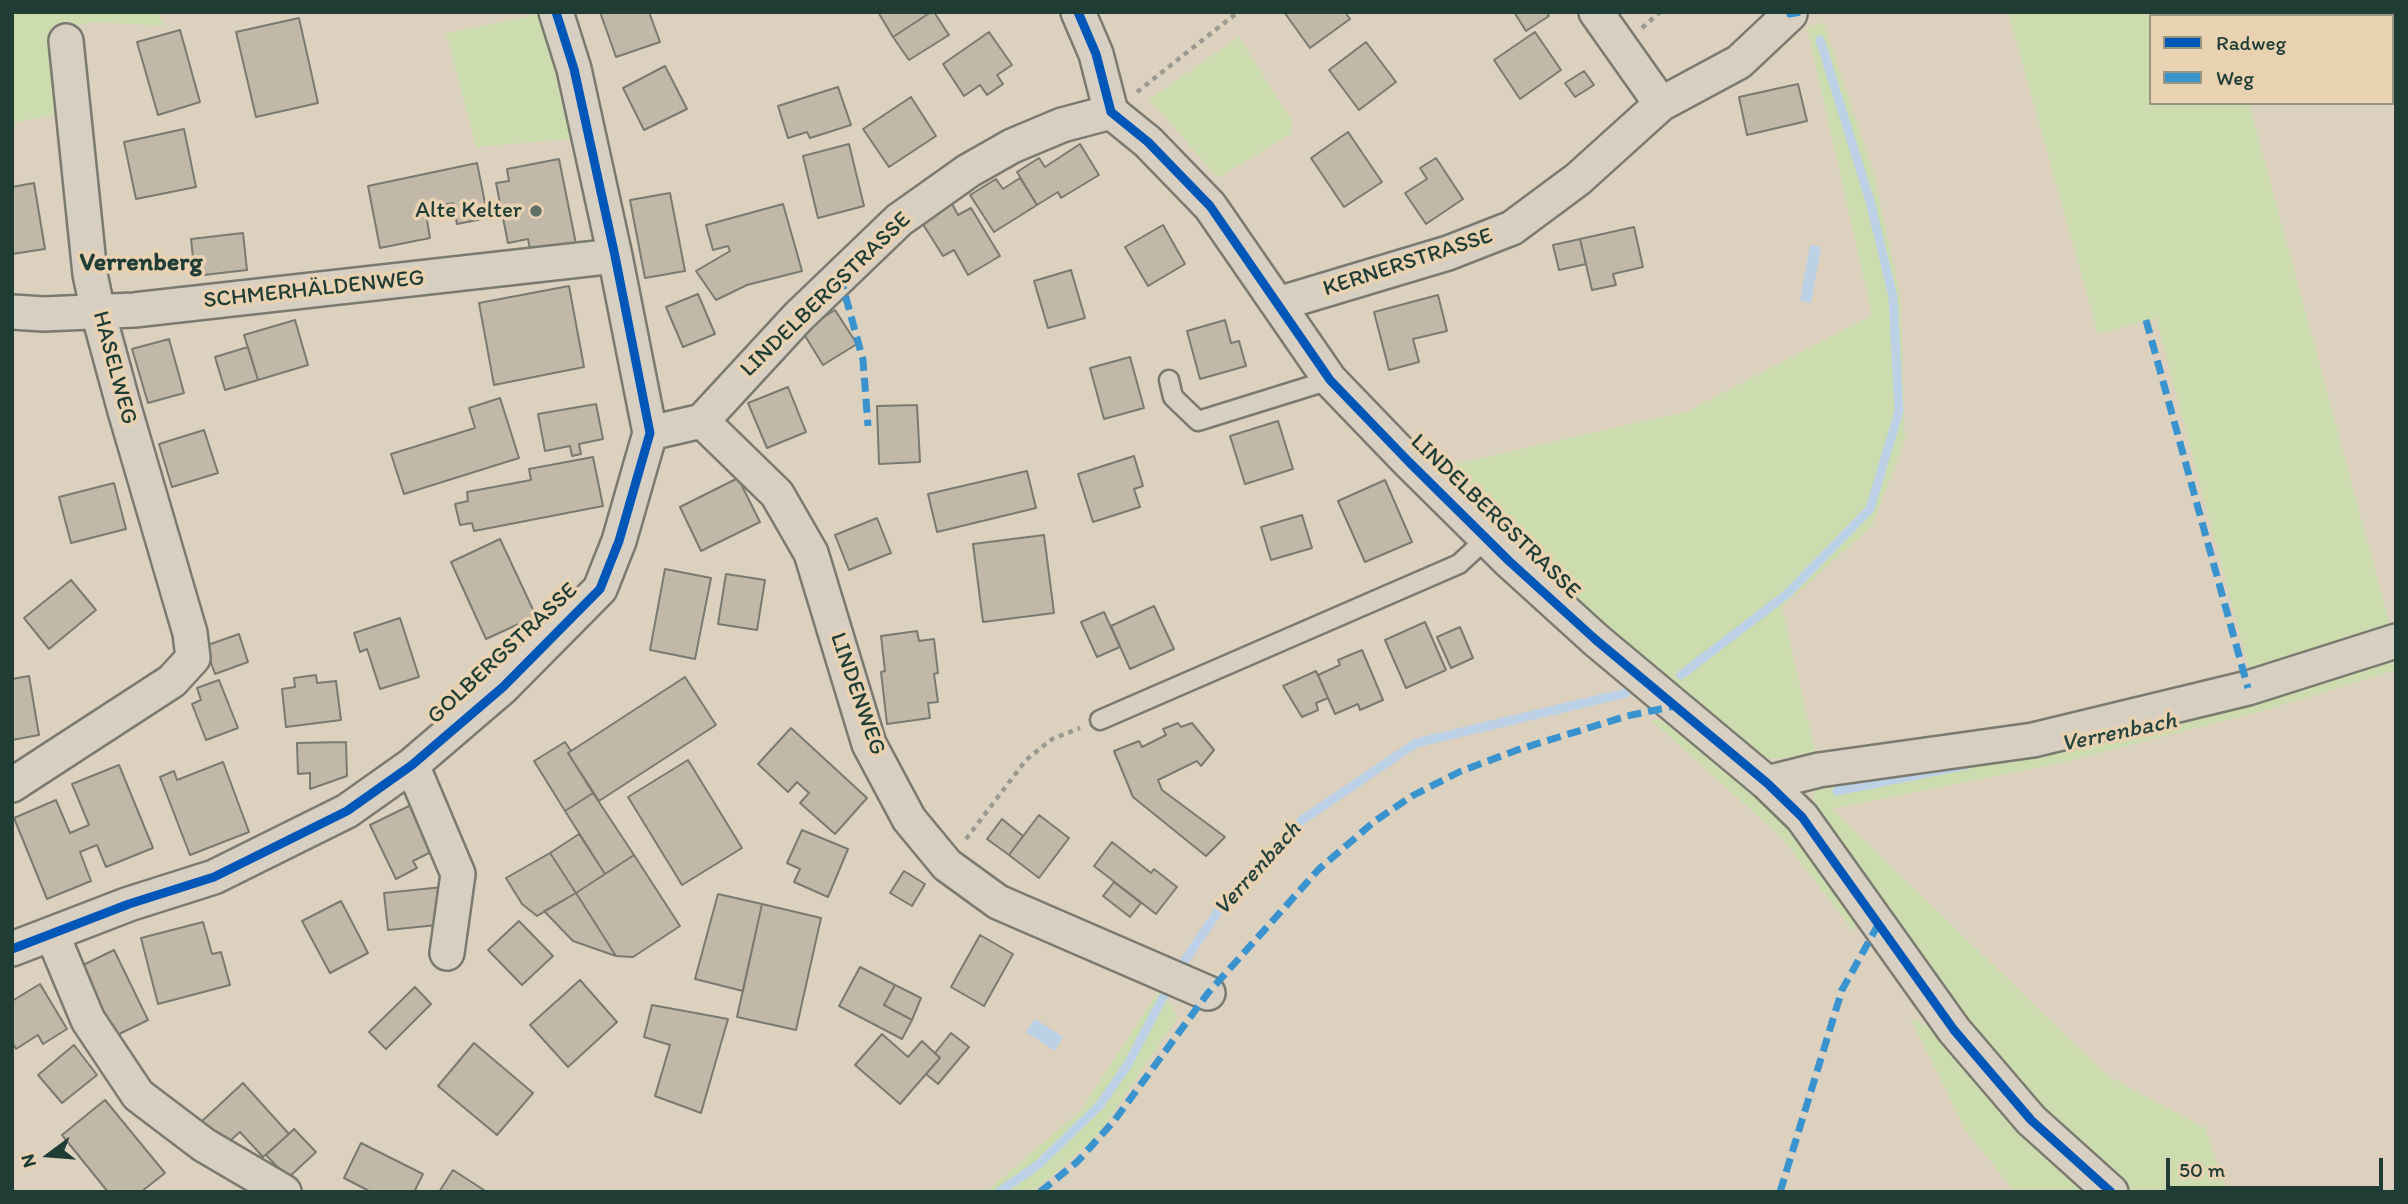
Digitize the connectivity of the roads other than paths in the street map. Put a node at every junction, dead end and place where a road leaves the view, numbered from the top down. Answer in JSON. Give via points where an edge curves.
{"nodes":[{"id":1,"x":556,"y":12,"type":"edge"},
{"id":2,"x":1078,"y":12,"type":"edge"},
{"id":3,"x":1596,"y":12,"type":"edge"},
{"id":4,"x":1790,"y":14,"type":"dead end"},
{"id":5,"x":65,"y":41,"type":"dead end"},
{"id":6,"x":1661,"y":104,"type":"junction"},
{"id":7,"x":1111,"y":112,"type":"junction"},
{"id":8,"x":615,"y":256,"type":"junction"},
{"id":9,"x":1278,"y":304,"type":"junction"},
{"id":10,"x":12,"y":312,"type":"edge"},
{"id":11,"x":98,"y":312,"type":"junction"},
{"id":12,"x":1169,"y":380,"type":"dead end"},
{"id":13,"x":1330,"y":380,"type":"junction"},
{"id":14,"x":702,"y":421,"type":"junction"},
{"id":15,"x":650,"y":433,"type":"junction"},
{"id":16,"x":1486,"y":539,"type":"junction"},
{"id":17,"x":2396,"y":641,"type":"edge"},
{"id":18,"x":1100,"y":720,"type":"road end"},
{"id":19,"x":411,"y":765,"type":"junction"},
{"id":20,"x":1766,"y":783,"type":"junction"},
{"id":21,"x":12,"y":785,"type":"edge"},
{"id":22,"x":52,"y":934,"type":"junction"},
{"id":23,"x":14,"y":942,"type":"edge"},
{"id":24,"x":447,"y":953,"type":"dead end"},
{"id":25,"x":1208,"y":993,"type":"dead end"},
{"id":26,"x":284,"y":1192,"type":"edge"},
{"id":27,"x":2111,"y":1192,"type":"edge"}],
"edges":[{"from":1,"to":8,"type":"street","name":"GOLBERGSTRASSE","via":[[574,69]]},
{"from":2,"to":7,"type":"street","via":[[1096,54]]},
{"from":3,"to":6,"type":"street"},
{"from":4,"to":6,"type":"street","name":"KERNERSTRASSE","via":[[1739,62]]},
{"from":5,"to":11,"type":"street","name":"HASELWEG"},
{"from":6,"to":9,"type":"street","name":"KERNERSTRASSE","via":[[1578,179],[1512,228],[1448,253]]},
{"from":7,"to":9,"type":"street","name":"LINDELBERGSTRASSE","via":[[1148,142],[1210,206]]},
{"from":7,"to":14,"type":"street","name":"LINDELBERGSTRASSE","via":[[1062,125],[1012,146],[899,220],[788,327]]},
{"from":8,"to":11,"type":"street","name":"SCHMERHÄLDENWEG"},
{"from":8,"to":15,"type":"street","name":"GOLBERGSTRASSE"},
{"from":9,"to":13,"type":"street","name":"LINDELBERGSTRASSE"},
{"from":10,"to":11,"type":"street","name":"SCHMERHÄLDENWEG"},
{"from":11,"to":21,"type":"street","name":"HASELWEG","via":[[190,633],[193,658],[172,681]]},
{"from":12,"to":13,"type":"lane","via":[[1173,397],[1198,421]]},
{"from":13,"to":16,"type":"street","name":"LINDELBERGSTRASSE"},
{"from":14,"to":15,"type":"street"},
{"from":14,"to":25,"type":"street","name":"LINDENWEG","via":[[777,494],[811,553],[870,744],[909,819],[947,865],[998,902]]},
{"from":15,"to":19,"type":"street","name":"GOLBERGSTRASSE","via":[[600,589],[503,687]]},
{"from":16,"to":18,"type":"lane","name":"LINDELBERGSTRASSE","via":[[1459,564]]},
{"from":16,"to":20,"type":"street","name":"LINDELBERGSTRASSE","via":[[1596,640]]},
{"from":17,"to":20,"type":"street","via":[[2248,688],[2033,740],[1819,770]]},
{"from":19,"to":22,"type":"street","name":"GOLBERGSTRASSE","via":[[347,811],[214,877]]},
{"from":19,"to":24,"type":"street","via":[[458,874]]},
{"from":20,"to":27,"type":"street","name":"LINDELBERGSTRASSE","via":[[1802,817],[1954,1030],[2031,1120]]},
{"from":22,"to":23,"type":"street","name":"GOLBERGSTRASSE"},
{"from":22,"to":26,"type":"street","via":[[88,1020],[138,1095],[204,1145]]}]}
